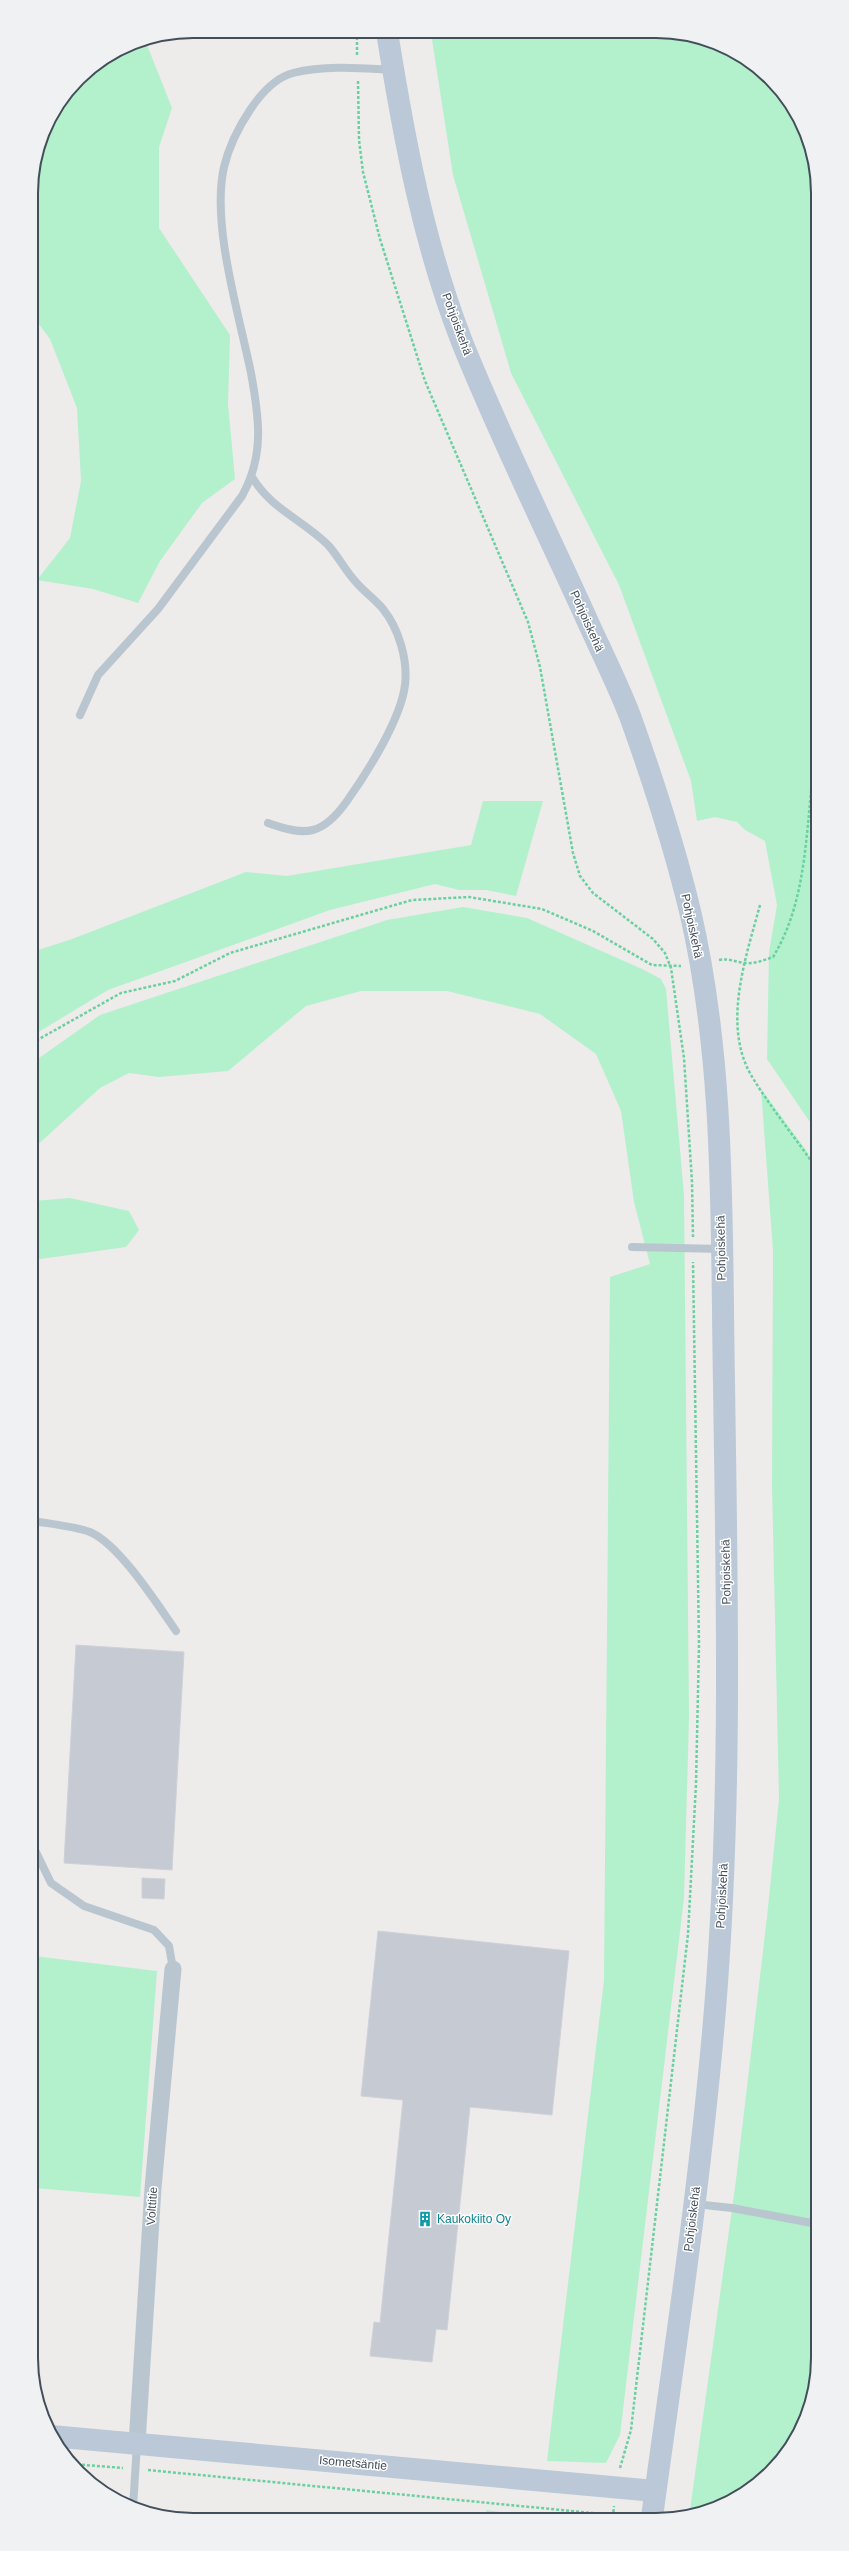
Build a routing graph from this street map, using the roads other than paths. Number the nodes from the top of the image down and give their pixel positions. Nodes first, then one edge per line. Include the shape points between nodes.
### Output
1 (388, 38) edge
2 (393, 70) junction
3 (252, 477) junction
4 (80, 715) dead end
5 (268, 823) dead end
6 (632, 1247) dead end
7 (722, 1249) junction
8 (38, 1522) edge
9 (176, 1631) dead end
10 (38, 1855) edge
11 (173, 1969) joint
12 (694, 2204) junction
13 (811, 2223) edge
14 (59, 2437) edge
15 (137, 2443) junction
16 (655, 2491) junction
17 (134, 2501) edge
18 (652, 2513) edge

1 - 2 main road, Pohjoiskehä
2 - 3 lane via 358,68 292,73 276,81 264,92 232,141 224,168 222,226 258,424 257,452
2 - 7 main road, Pohjoiskehä via 406,149 430,246 460,337 506,447 628,711 670,836 691,918 711,1038
3 - 4 lane via 242,496 158,609 98,675
3 - 5 lane via 262,493 275,506 328,545 355,581 383,609 403,646 405,685 396,718 359,784 334,819 310,832 290,832
6 - 7 lane
7 - 12 main road, Pohjoiskehä via 727,1776 715,2011
8 - 9 lane via 91,1532 106,1544 148,1590
10 - 11 lane via 51,1883 84,1906 154,1930 169,1946
11 - 15 street, Volttitie via 153,2188
12 - 13 lane via 732,2208
12 - 16 main road, Pohjoiskehä
14 - 15 main road, Isometsäntie
15 - 16 main road, Isometsäntie
15 - 17 lane
16 - 18 main road, Pohjoiskehä

